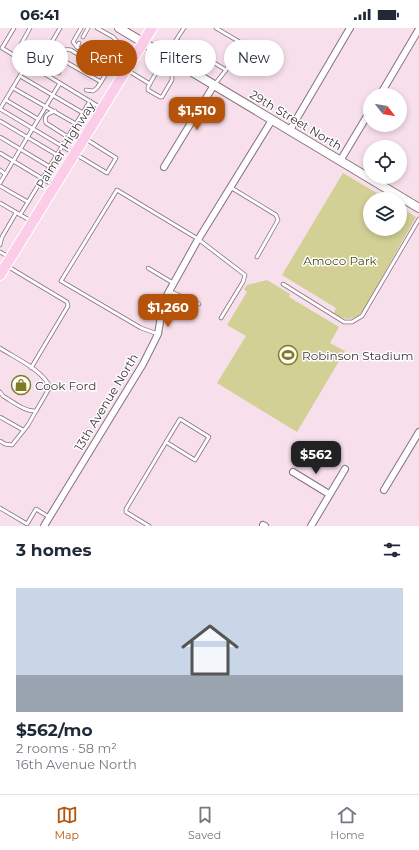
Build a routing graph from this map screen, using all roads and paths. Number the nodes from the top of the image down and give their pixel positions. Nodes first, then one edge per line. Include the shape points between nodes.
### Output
1 (14, 28) edge
2 (30, 28) edge
3 (60, 28) edge
4 (81, 28) edge
5 (88, 28) edge
6 (97, 28) edge
7 (119, 28) edge
8 (152, 28) edge
9 (184, 28) edge
10 (216, 28) edge
11 (350, 28) edge
12 (419, 29) edge
13 (83, 37) dead end
14 (23, 40) edge
15 (53, 40) edge
16 (117, 40) edge
17 (236, 40) edge
18 (143, 42) junction
19 (76, 46) edge
20 (137, 52) edge
21 (12, 54) edge
22 (68, 63) edge
23 (224, 69) edge
24 (224, 72) edge
25 (20, 76) joint
26 (48, 76) edge
27 (103, 76) edge
28 (122, 76) edge
29 (131, 76) edge
30 (155, 76) edge
31 (172, 76) edge
32 (199, 76) edge
33 (101, 82) junction
34 (60, 83) junction
35 (150, 84) junction
36 (214, 85) junction
37 (13, 88) junction
38 (384, 88) edge
39 (86, 90) dead end
40 (53, 95) junction
41 (6, 100) junction
42 (90, 101) junction
43 (46, 107) junction
44 (102, 108) junction
45 (0, 109) edge
46 (55, 111) junction
47 (83, 113) junction
48 (38, 119) junction
49 (272, 120) junction
50 (0, 121) edge
51 (363, 123) edge
52 (76, 124) junction
53 (33, 128) junction
54 (290, 130) junction
55 (0, 137) edge
56 (28, 137) junction
57 (68, 137) junction
58 (84, 138) junction
59 (63, 146) junction
60 (20, 149) junction
61 (0, 153) edge
62 (75, 153) junction
63 (57, 155) junction
64 (13, 161) junction
65 (340, 161) junction
66 (50, 167) junction
67 (164, 167) dead end
68 (0, 170) edge
69 (5, 174) junction
70 (42, 178) junction
71 (0, 182) edge
72 (0, 186) edge
73 (55, 186) junction
74 (230, 188) junction
75 (28, 202) junction
76 (0, 203) edge
77 (419, 208) edge
78 (18, 214) junction
79 (419, 218) edge
80 (32, 222) junction
81 (198, 239) junction
82 (0, 245) edge
83 (0, 252) edge
84 (257, 257) dead end
85 (8, 262) junction
86 (148, 268) dead end
87 (0, 275) edge
88 (173, 283) junction
89 (283, 284) dead end
90 (169, 291) junction
91 (199, 304) dead end
92 (221, 318) dead end
93 (158, 334) junction
94 (0, 348) edge
95 (31, 368) junction
96 (0, 392) edge
97 (36, 411) junction
98 (0, 417) edge
99 (23, 430) junction
100 (419, 432) edge
101 (0, 441) edge
102 (166, 442) junction
103 (345, 469) dead end
104 (293, 472) dead end
105 (384, 490) dead end
106 (329, 494) junction
107 (0, 508) edge
108 (50, 518) junction
109 (44, 526) edge
110 (149, 526) edge
111 (311, 526) edge

1 - 21 lane via 2,48
2 - 14 lane
3 - 15 lane
4 - 19 lane via 74,42
5 - 13 lane
6 - 16 lane
7 - 18 street, 29th Street North
8 - 18 main road, Palmer Highway
9 - 23 lane via 176,40
10 - 17 lane
11 - 54 street
12 - 38 street
18 - 20 main road, Palmer Highway
22 - 33 lane
24 - 36 lane
25 - 37 lane
25 - 40 lane
26 - 34 lane
27 - 33 lane
28 - 44 main road, Palmer Highway
29 - 35 lane
30 - 35 lane
31 - 35 lane via 162,97 148,90
32 - 36 street, 29th Street North
33 - 39 lane via 93,91
34 - 40 lane
34 - 42 lane
36 - 49 street, 29th Street North
36 - 67 street
37 - 41 lane
37 - 43 lane
40 - 43 lane
40 - 47 lane
41 - 45 lane
41 - 48 lane
42 - 44 lane
42 - 47 lane
43 - 46 lane
43 - 48 lane
44 - 58 main road, Palmer Highway
45 - 53 lane
46 - 52 lane
46 - 57 lane via 46,115 46,123
47 - 52 lane
48 - 53 lane
49 - 54 street, 29th Street North
49 - 74 street, 13th Avenue North
50 - 56 lane
51 - 65 street
52 - 57 lane
53 - 56 lane
53 - 59 lane
54 - 65 street, 29th Street North
55 - 60 lane
56 - 60 lane
56 - 63 lane
57 - 59 lane
58 - 62 main road, Palmer Highway
58 - 62 lane via 116,158 107,173
59 - 62 lane
59 - 63 lane
60 - 64 lane
60 - 66 lane
61 - 64 lane
62 - 73 main road, Palmer Highway
63 - 66 lane
64 - 69 lane
64 - 70 lane
65 - 77 street, 29th Street North
66 - 70 lane
68 - 69 lane
69 - 71 lane
70 - 73 lane
70 - 75 lane
72 - 75 lane
73 - 80 main road, Palmer Highway
74 - 81 street, 13th Avenue North
74 - 84 lane via 277,217 278,220
75 - 78 lane
76 - 78 lane
78 - 80 lane
78 - 82 lane via 2,237
79 - 89 lane via 362,316 352,322 344,322
80 - 85 main road, Palmer Highway
81 - 88 street, 13th Avenue North
81 - 92 lane via 245,275
81 - 93 lane via 117,190 61,282 141,328
83 - 85 lane
85 - 87 main road, Palmer Highway
85 - 95 lane via 67,302 68,306
86 - 88 lane
88 - 90 street, 13th Avenue North
90 - 91 lane
90 - 93 street, 13th Avenue North via 163,304
93 - 108 street, 13th Avenue North via 143,364
94 - 95 lane
95 - 97 lane via 47,380 50,387
96 - 97 lane via 25,409
97 - 99 lane
98 - 99 lane
99 - 101 lane via 12,445
100 - 105 street
102 - 102 lane via 180,419 209,437 195,460
102 - 110 lane via 126,509 126,512
103 - 106 street
104 - 106 street
106 - 111 street
107 - 108 lane via 26,524 36,509
108 - 109 street, 13th Avenue North

